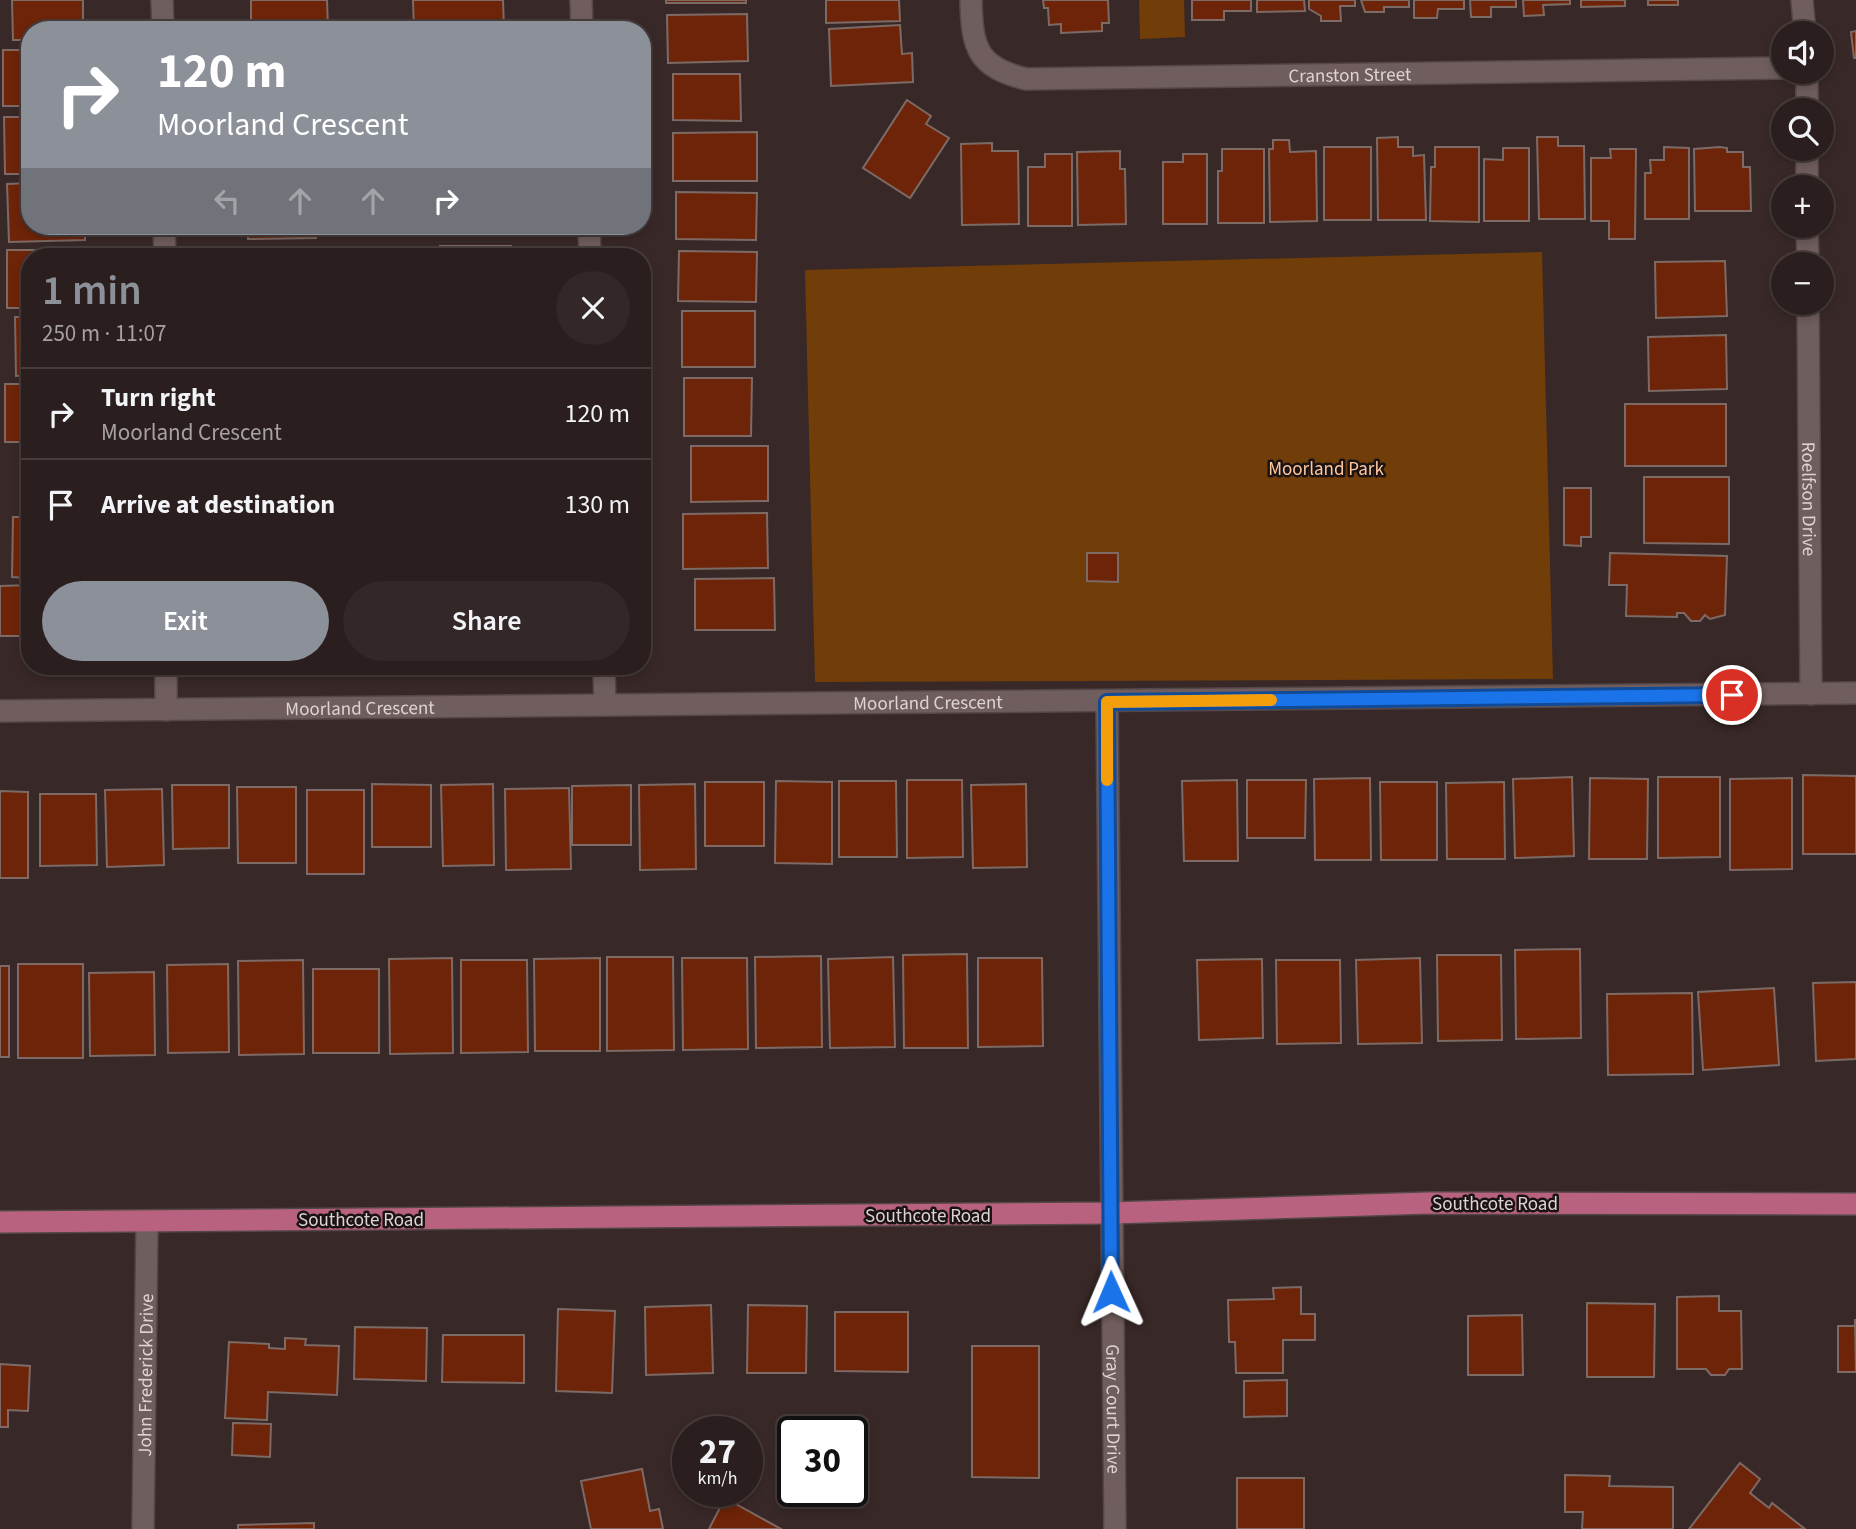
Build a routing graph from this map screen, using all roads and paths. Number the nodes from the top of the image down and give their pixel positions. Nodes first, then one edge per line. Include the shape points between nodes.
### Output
1 (162, 0) edge
2 (581, 0) edge
3 (971, 0) edge
4 (1802, 0) edge
5 (163, 21) edge
6 (582, 21) edge
7 (1804, 21) edge
8 (1771, 68) edge
9 (1808, 315) edge
10 (166, 675) edge
11 (604, 675) edge
12 (1811, 694) junction
13 (1856, 694) edge
14 (1107, 702) junction
15 (605, 705) junction
16 (166, 710) junction
17 (0, 712) edge
18 (1856, 1204) edge
19 (1110, 1213) junction
20 (147, 1221) junction
21 (0, 1222) edge
22 (144, 1529) edge
23 (1115, 1529) edge

1 - 5 street
2 - 6 street
3 - 8 street, Cranston Street via 974,41 984,62 1004,74 1026,79
4 - 7 street
9 - 12 street, Roelfson Drive
10 - 16 street
11 - 15 street
12 - 13 street, Moorland Crescent
12 - 14 street, Moorland Crescent
14 - 15 street, Moorland Crescent
14 - 19 street, Gray Court Drive
15 - 16 street, Moorland Crescent
16 - 17 street, Moorland Crescent
18 - 19 main road, Southcote Road via 1429,1203
19 - 20 main road, Southcote Road
19 - 23 street, Gray Court Drive
20 - 21 main road, Southcote Road
20 - 22 street, John Frederick Drive

